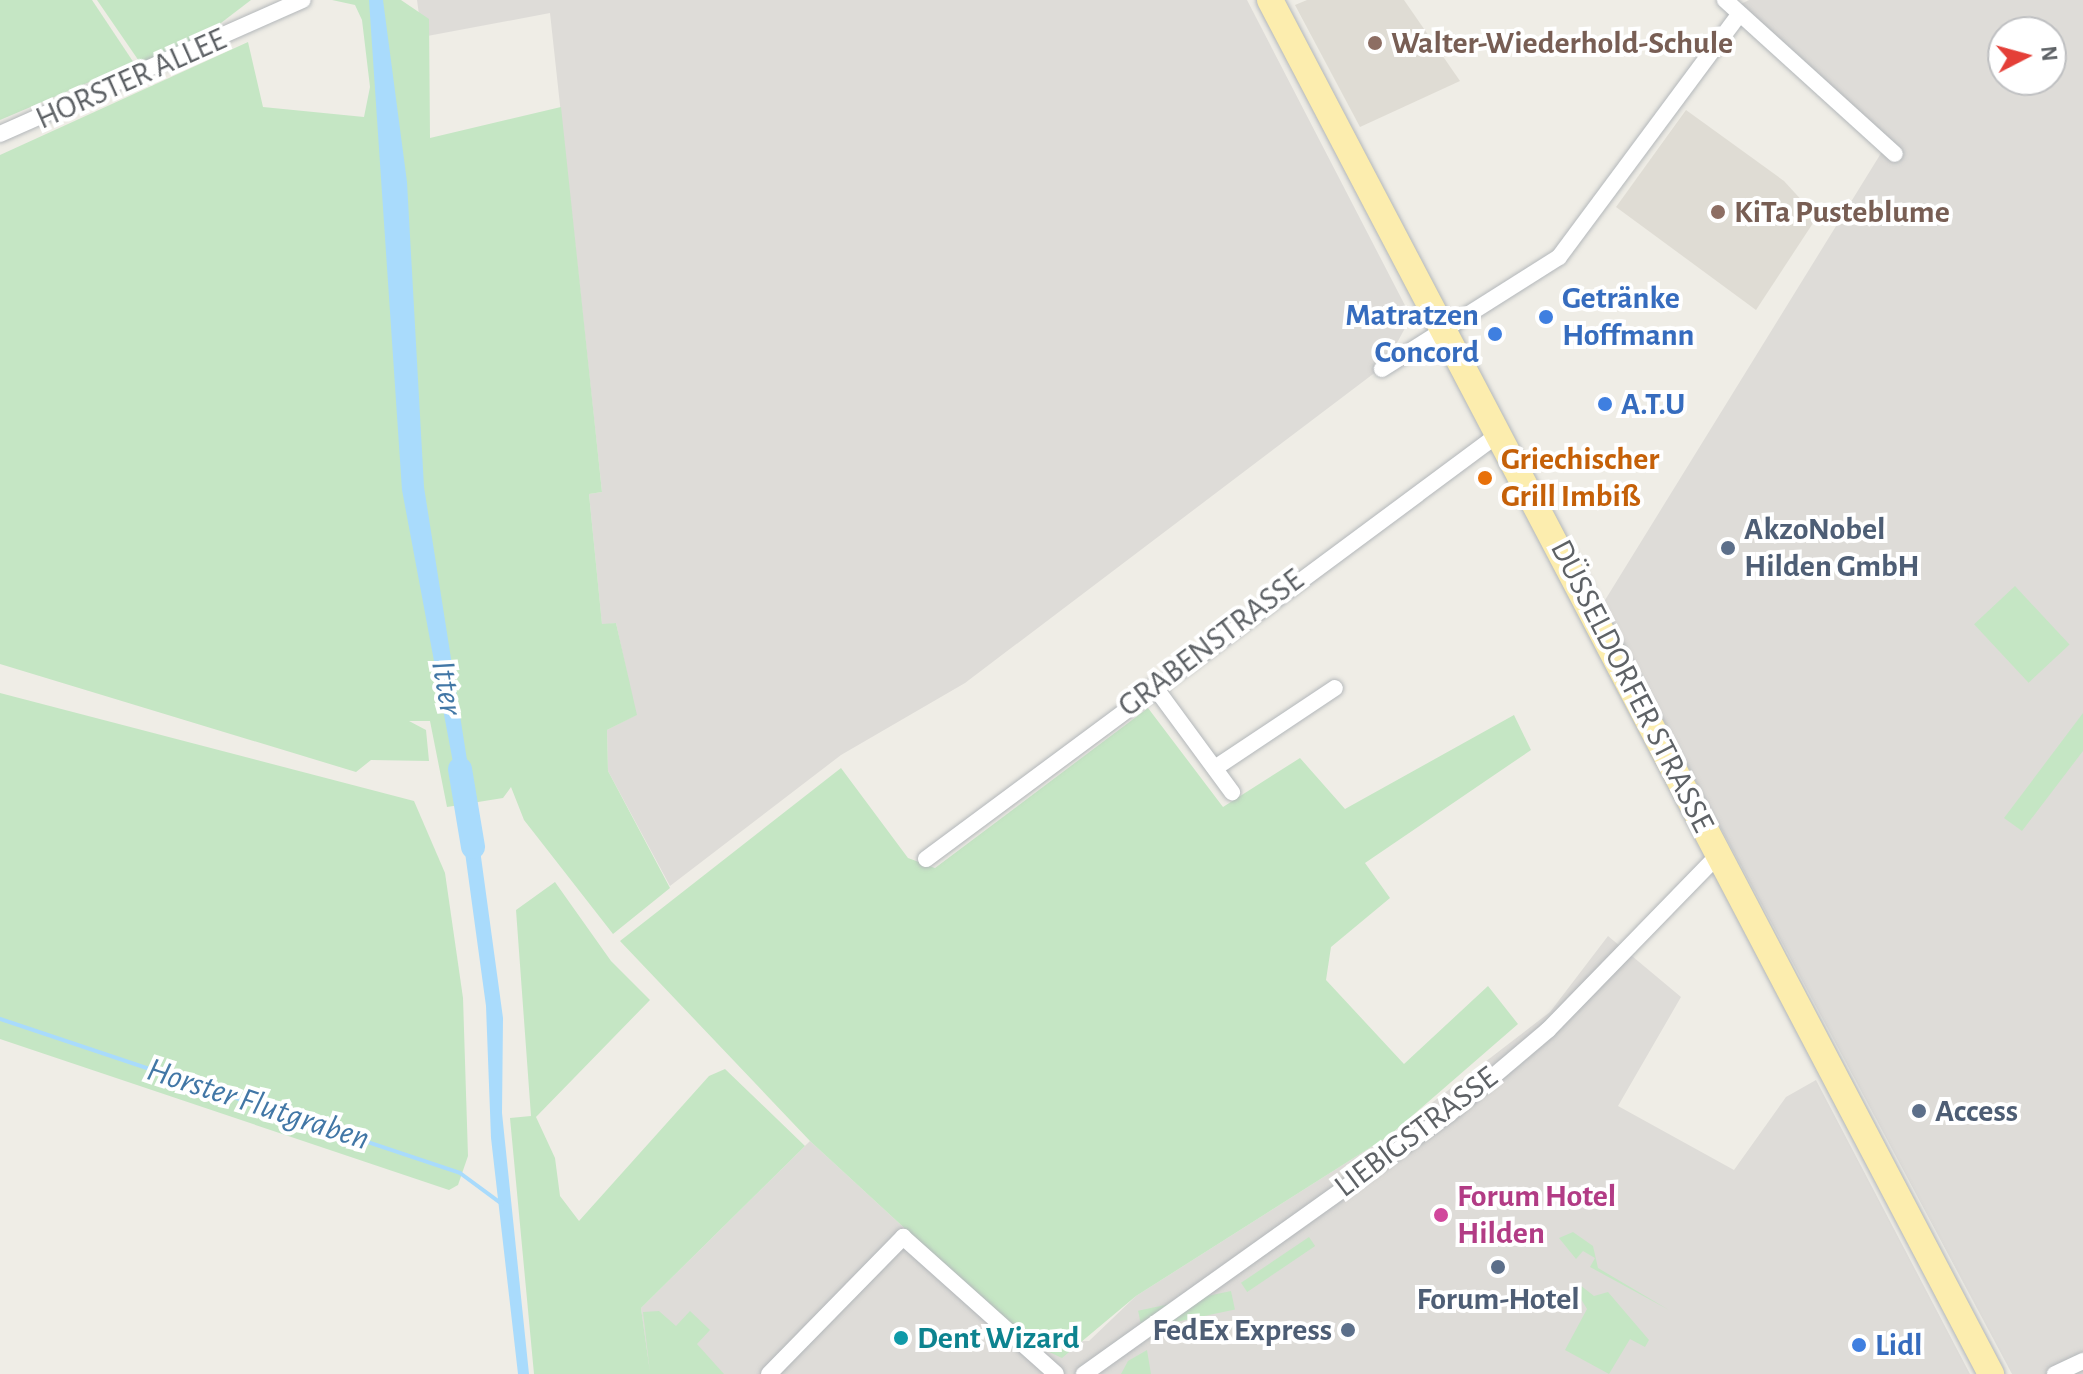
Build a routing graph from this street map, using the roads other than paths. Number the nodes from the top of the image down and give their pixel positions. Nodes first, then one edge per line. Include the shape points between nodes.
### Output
1 (303, 0) edge
2 (1270, 0) edge
3 (1725, 0) edge
4 (1738, 16) junction
5 (0, 134) edge
6 (1895, 154) dead end
7 (1442, 327) junction
8 (1382, 369) dead end
9 (1500, 433) junction
10 (1154, 686) junction
11 (1335, 688) dead end
12 (1215, 768) junction
13 (1232, 792) dead end
14 (1718, 855) junction
15 (926, 859) dead end
16 (2083, 1361) edge
17 (769, 1374) edge
18 (1056, 1374) edge
19 (1084, 1374) edge
20 (1991, 1374) edge
21 (2055, 1374) edge

1 - 5 street, HORSTER ALLEE
2 - 7 main road, DÜSSELDORFER STRASSE
3 - 4 street
4 - 6 street
4 - 7 street via 1559,257
7 - 8 street
7 - 9 main road, DÜSSELDORFER STRASSE
9 - 10 street, GRABENSTRASSE
9 - 14 main road, DÜSSELDORFER STRASSE
10 - 12 street
10 - 15 street, GRABENSTRASSE
11 - 12 street
12 - 13 street
14 - 19 street, LIEBIGSTRASSE via 1548,1030 1450,1113
14 - 20 main road, DÜSSELDORFER STRASSE
16 - 21 street
17 - 18 street via 903,1237

